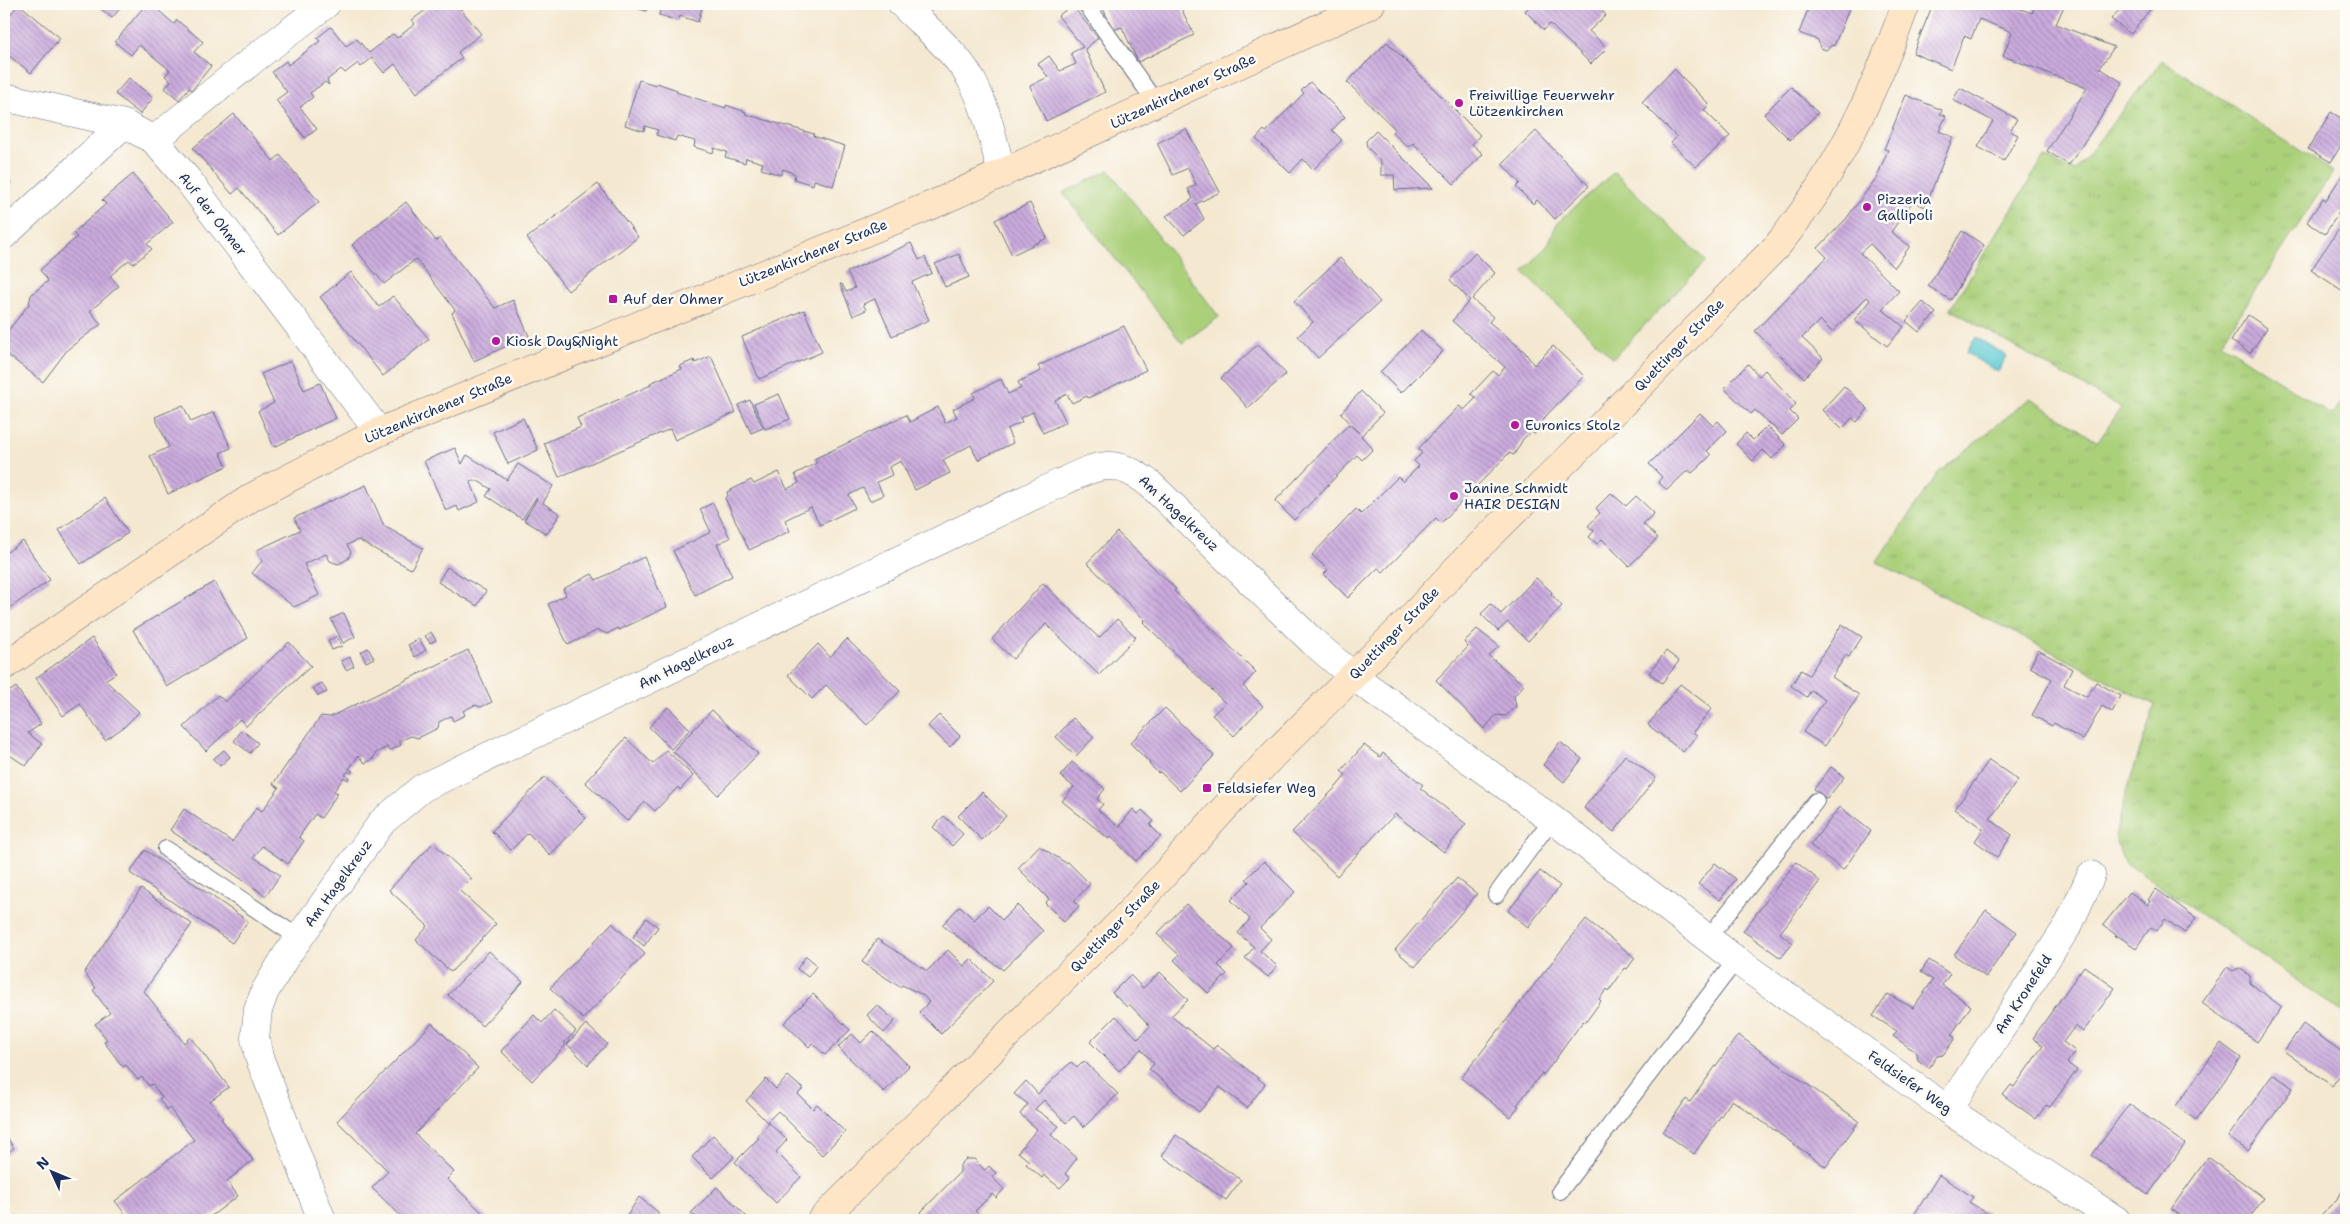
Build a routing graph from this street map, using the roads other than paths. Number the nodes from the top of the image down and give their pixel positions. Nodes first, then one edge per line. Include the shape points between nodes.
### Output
1 (326, 4) edge
2 (902, 4) edge
3 (1086, 4) edge
4 (1371, 4) edge
5 (1906, 4) edge
6 (4, 97) edge
7 (1156, 103) junction
8 (124, 124) junction
9 (154, 140) junction
10 (1002, 174) junction
11 (4, 235) edge
12 (379, 432) junction
13 (4, 666) edge
14 (1353, 676) junction
15 (1816, 800) dead end
16 (1552, 819) junction
17 (166, 849) dead end
18 (2091, 875) dead end
19 (1496, 895) dead end
20 (1709, 937) junction
21 (299, 938) junction
22 (1736, 960) junction
23 (1948, 1110) junction
24 (1560, 1191) dead end
25 (322, 1220) edge
26 (821, 1220) edge
27 (2116, 1220) edge

1 - 9 street
2 - 10 street via 961,64 980,96
3 - 7 lane
4 - 7 street, Lützenkirchener Straße
5 - 14 street, Quettinger Straße via 1884,63 1836,163 1807,210 1777,246
6 - 8 street, Auf der Ohmer
7 - 10 street, Lützenkirchener Straße
8 - 9 street, Auf der Ohmer
8 - 11 street
9 - 12 street, Auf der Ohmer via 188,180
10 - 12 street, Lützenkirchener Straße
12 - 13 street, Lützenkirchener Straße via 252,497
14 - 16 street, Feldsiefer Weg
14 - 21 street, Am Hagelkreuz via 1312,641 1150,484 1132,470 1117,465 1090,468 422,788 382,822
14 - 26 street, Quettinger Straße via 1273,756 1119,924
15 - 20 lane
16 - 19 lane
16 - 20 street, Feldsiefer Weg
17 - 21 lane
18 - 23 street, Am Kronefeld via 2069,924
20 - 22 street, Feldsiefer Weg
21 - 25 street, Am Hagelkreuz via 265,991 258,1010 255,1038 258,1056
22 - 23 street, Feldsiefer Weg
22 - 24 lane
23 - 27 street, Feldsiefer Weg

